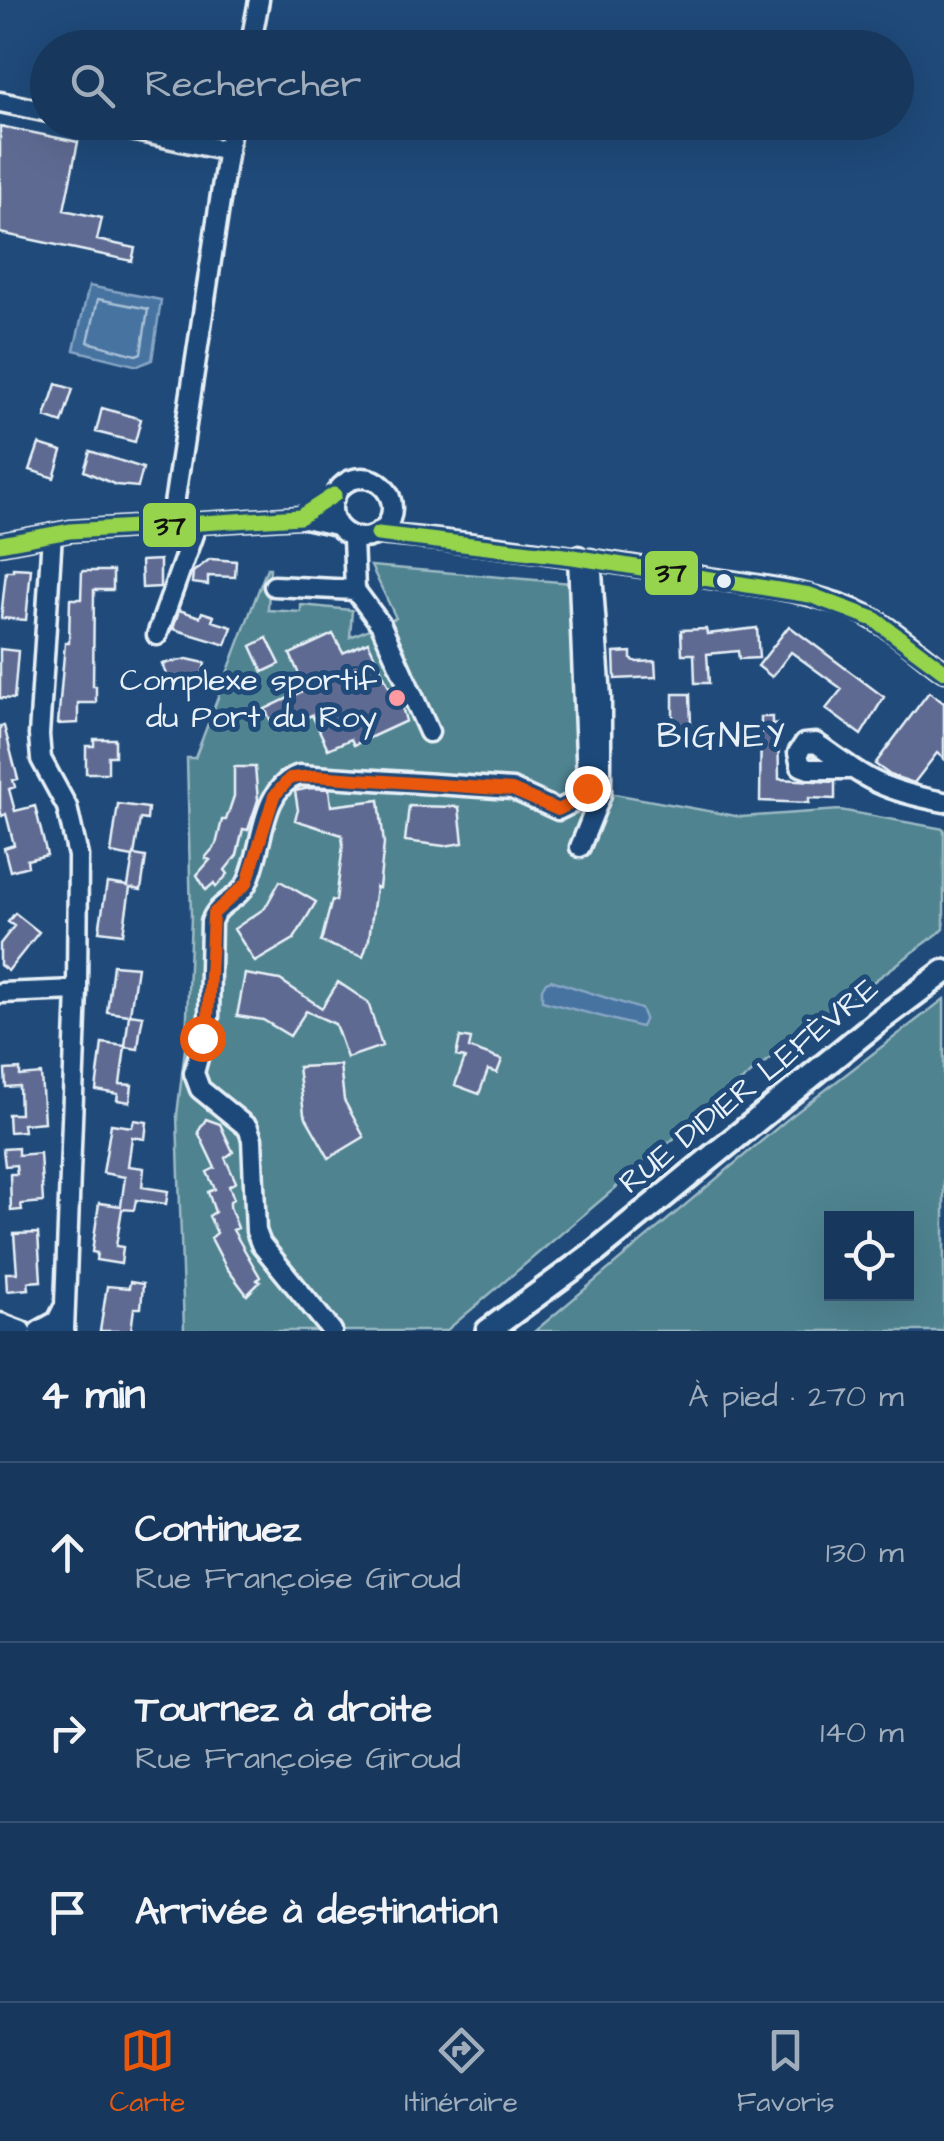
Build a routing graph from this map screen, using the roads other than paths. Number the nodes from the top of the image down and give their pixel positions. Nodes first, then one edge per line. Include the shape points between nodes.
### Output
1 (259, 0) edge
2 (253, 30) edge
3 (0, 102) edge
4 (30, 108) edge
5 (177, 140) edge
6 (230, 140) edge
7 (228, 151) junction
8 (334, 495) junction
9 (392, 511) junction
10 (300, 517) junction
11 (197, 522) junction
12 (171, 524) junction
13 (336, 526) junction
14 (52, 534) junction
15 (378, 534) junction
16 (424, 536) junction
17 (353, 538) junction
18 (0, 544) edge
19 (585, 558) junction
20 (274, 586) dead end
21 (355, 590) junction
22 (157, 635) dead end
23 (944, 671) edge
24 (429, 732) dead end
25 (849, 769) dead end
26 (944, 802) edge
27 (580, 846) dead end
28 (944, 972) edge
29 (77, 990) junction
30 (0, 992) edge
31 (65, 1304) junction
32 (513, 1320) edge
33 (0, 1323) edge
34 (21, 1331) edge
35 (39, 1331) edge
36 (64, 1331) edge
37 (332, 1331) edge
38 (488, 1331) edge
39 (500, 1331) edge

1 - 2 street
3 - 4 street
5 - 7 street
6 - 7 street
7 - 12 street
8 - 9 street via 349,480 370,479 387,491
8 - 10 street
8 - 13 street
9 - 15 street
9 - 16 street
10 - 11 street
10 - 13 street
11 - 12 street
11 - 22 street
12 - 14 street
13 - 17 street
14 - 18 street
14 - 29 street via 39,736 78,856
15 - 16 street
15 - 17 street
16 - 19 street
17 - 21 street
19 - 23 street via 805,594 852,608
19 - 27 street via 601,698 601,795
19 - 37 street via 582,798 558,810 512,790 290,778 274,796 247,883 210,922 208,1017 194,1073 200,1089 248,1128 260,1244
20 - 21 street
21 - 24 street via 380,625
25 - 26 street via 899,794
28 - 32 main road, RUE DIDIER LEFÈVRE
29 - 30 street
29 - 31 street
31 - 35 street via 57,1322
31 - 36 street
32 - 38 main road, RUE DIDIER LEFÈVRE
32 - 39 street
33 - 34 street

